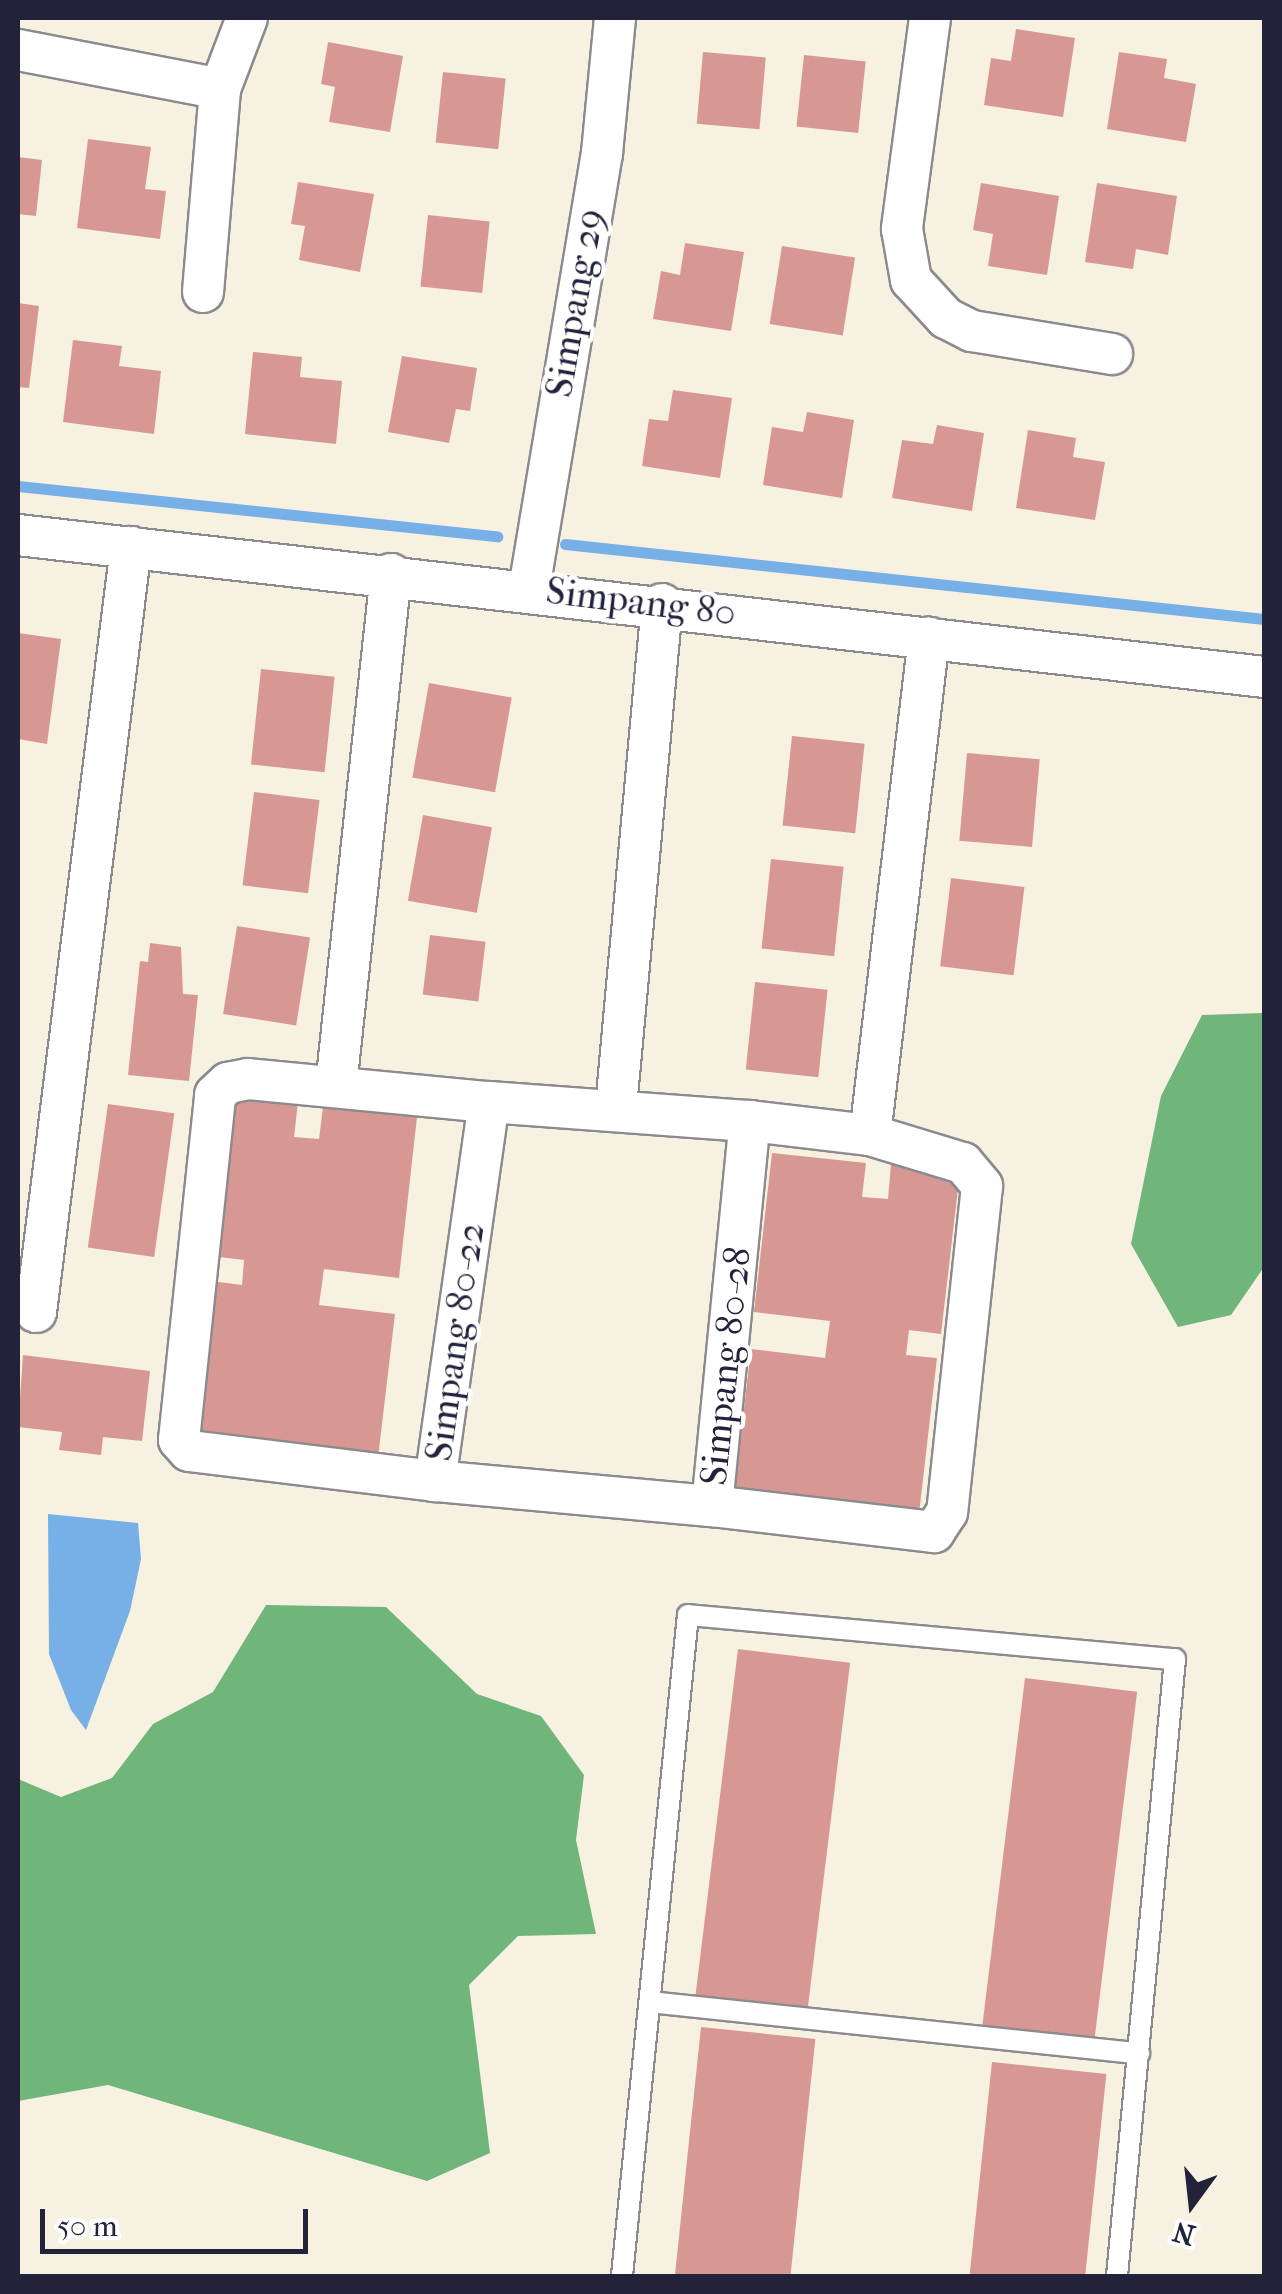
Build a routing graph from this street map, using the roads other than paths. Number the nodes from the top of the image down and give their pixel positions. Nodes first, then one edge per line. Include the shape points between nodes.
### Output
1 (246, 18) edge
2 (616, 18) edge
3 (930, 18) edge
4 (18, 50) edge
5 (220, 90) junction
6 (203, 292) dead end
7 (1112, 354) dead end
8 (18, 535) edge
9 (131, 547) junction
10 (392, 574) junction
11 (529, 588) junction
12 (662, 604) junction
13 (929, 637) junction
14 (1264, 677) edge
15 (336, 1086) junction
16 (489, 1102) junction
17 (616, 1108) junction
18 (750, 1120) junction
19 (870, 1135) junction
20 (36, 1312) dead end
21 (436, 1481) junction
22 (712, 1506) junction
23 (650, 2002) junction
24 (1138, 2054) junction
25 (622, 2276) edge
26 (1117, 2276) edge

1 - 5 street
2 - 11 street, Simpang 29 via 602,153
3 - 7 street via 902,228 912,280 946,318 972,331
4 - 5 street
5 - 6 street
8 - 9 street, Simpang 80
9 - 10 street, Simpang 80
9 - 20 street
10 - 11 street, Simpang 80
10 - 15 street
11 - 12 street, Simpang 80
12 - 13 street, Simpang 80
12 - 17 street
13 - 14 street, Simpang 80
13 - 19 street
15 - 16 street, Simpang 80-22
15 - 21 street, Simpang 80-22 via 248,1079 228,1082 216,1095 179,1440 189,1451
16 - 17 street
16 - 21 street, Simpang 80-22
17 - 18 street
18 - 19 street, Simpang 80-28
18 - 22 street, Simpang 80-28
19 - 22 street, Simpang 80-28 via 963,1164 982,1186 944,1522 934,1532
21 - 22 street
23 - 24 lane
23 - 24 lane via 688,1616 1175,1659
23 - 25 lane
24 - 26 lane

